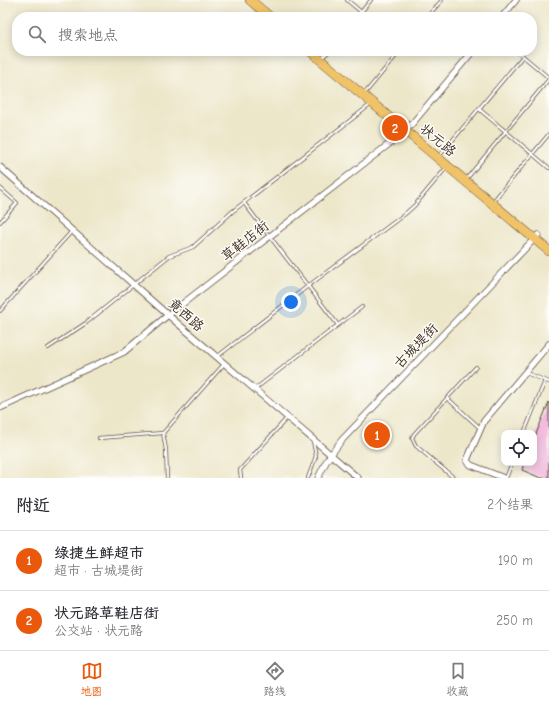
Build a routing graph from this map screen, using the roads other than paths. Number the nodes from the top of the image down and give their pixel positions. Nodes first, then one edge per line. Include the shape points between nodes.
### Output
1 (347, 0) edge
2 (371, 0) edge
3 (442, 0) edge
4 (516, 0) edge
5 (257, 1) edge
6 (266, 12) edge
7 (271, 12) edge
8 (361, 12) joint
9 (432, 12) edge
10 (506, 12) edge
11 (316, 56) edge
12 (327, 56) edge
13 (396, 56) edge
14 (469, 56) edge
15 (523, 56) joint
16 (549, 79) edge
17 (366, 92) junction
18 (372, 103) junction
19 (479, 109) junction
20 (407, 130) junction
21 (505, 131) junction
22 (549, 134) edge
23 (441, 154) junction
24 (532, 154) junction
25 (447, 166) junction
26 (0, 167) edge
27 (549, 168) edge
28 (468, 177) junction
29 (0, 188) edge
30 (495, 199) junction
31 (244, 203) junction
32 (0, 222) edge
33 (72, 230) junction
34 (270, 236) junction
35 (536, 237) junction
36 (549, 244) edge
37 (549, 251) edge
38 (133, 284) junction
39 (308, 286) junction
40 (362, 307) dead end
41 (0, 311) edge
42 (168, 315) junction
43 (338, 326) junction
44 (549, 344) edge
45 (48, 348) dead end
46 (217, 357) junction
47 (225, 364) junction
48 (476, 367) dead end
49 (525, 372) junction
50 (545, 381) junction
51 (549, 382) edge
52 (255, 389) junction
53 (447, 398) junction
54 (0, 408) edge
55 (288, 417) junction
56 (480, 428) junction
57 (525, 430) edge
58 (163, 432) junction
59 (99, 438) dead end
60 (312, 438) junction
61 (331, 454) junction
62 (511, 466) edge
63 (167, 478) edge
64 (241, 478) edge
65 (308, 478) edge
66 (318, 478) edge
67 (358, 478) edge
68 (454, 478) edge
69 (505, 478) edge

1 - 8 lane
2 - 8 lane
3 - 9 lane
4 - 10 street
5 - 6 main road
5 - 7 main road
11 - 18 main road, 状元路
12 - 17 main road, 状元路
13 - 17 lane
14 - 20 street, 草鞋店街
15 - 16 lane
15 - 19 lane
16 - 21 lane
17 - 20 main road, 状元路
18 - 20 main road, 状元路
18 - 31 lane
19 - 21 lane
19 - 23 lane
20 - 23 main road, 状元路
20 - 25 main road, 状元路
20 - 34 street, 草鞋店街
21 - 24 lane
21 - 28 lane
22 - 24 lane
23 - 28 main road, 状元路
24 - 27 lane
24 - 30 lane
25 - 35 main road, 状元路
25 - 39 lane via 405,214
26 - 33 street, 竟西路
28 - 30 main road, 状元路
29 - 32 lane via 17,203
30 - 35 main road, 状元路
31 - 34 lane
31 - 38 lane via 193,246 169,256
33 - 38 street, 竟西路
33 - 41 lane
34 - 39 lane
34 - 42 street, 草鞋店街
35 - 36 main road, 状元路
35 - 37 main road, 状元路
35 - 61 street, 古城堤街
38 - 42 street, 竟西路
38 - 45 lane via 86,323
39 - 43 lane
39 - 46 lane
40 - 43 lane
42 - 46 street, 竟西路
42 - 54 street, 草鞋店街 via 124,352
43 - 52 lane
44 - 49 street
46 - 47 street, 竟西路
47 - 52 street, 竟西路
47 - 58 lane
48 - 53 lane
49 - 50 lane
49 - 56 street
50 - 51 lane
50 - 57 lane
52 - 55 street, 竟西路
53 - 56 lane
53 - 68 lane via 412,438 416,446
55 - 60 street, 竟西路
55 - 64 lane via 240,470
56 - 69 street via 467,460
58 - 59 lane
58 - 63 lane
60 - 61 street, 竟西路
60 - 65 lane via 316,456
61 - 66 street, 古城堤街
61 - 67 street, 竟西路
62 - 69 lane

